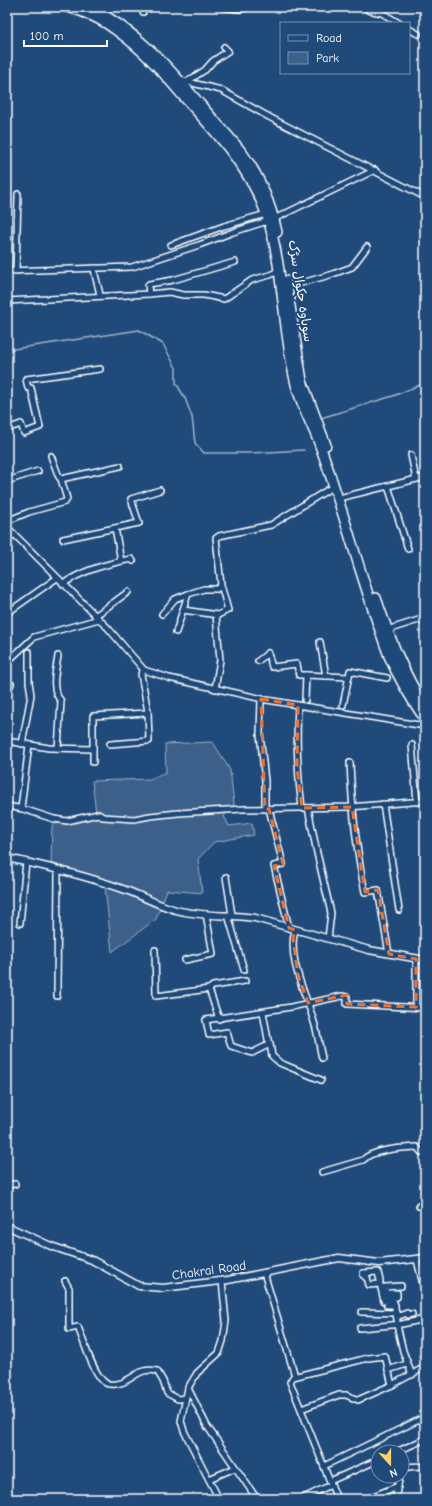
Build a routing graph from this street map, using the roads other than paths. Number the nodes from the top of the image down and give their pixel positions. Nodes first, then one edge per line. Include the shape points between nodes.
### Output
1 (68, 7) edge
2 (89, 7) edge
3 (222, 7) edge
4 (250, 7) edge
5 (366, 7) edge
6 (397, 22) edge
7 (410, 30) edge
8 (418, 34) dead end
9 (224, 47) dead end
10 (183, 80) junction
11 (375, 170) junction
12 (18, 194) dead end
13 (425, 197) edge
14 (269, 218) junction
15 (171, 245) dead end
16 (367, 247) dead end
17 (235, 262) dead end
18 (94, 268) junction
19 (7, 271) edge
20 (16, 271) junction
21 (278, 271) junction
22 (287, 287) junction
23 (149, 294) junction
24 (100, 296) junction
25 (7, 301) edge
26 (100, 368) dead end
27 (7, 429) edge
28 (411, 455) dead end
29 (51, 456) dead end
30 (120, 466) dead end
31 (38, 471) dead end
32 (61, 479) junction
33 (416, 479) junction
34 (425, 479) edge
35 (7, 481) edge
36 (334, 486) junction
37 (388, 486) junction
38 (160, 490) dead end
39 (343, 497) junction
40 (7, 521) edge
41 (7, 527) edge
42 (115, 528) junction
43 (14, 534) junction
44 (63, 539) dead end
45 (7, 540) edge
46 (408, 549) dead end
47 (121, 561) junction
48 (133, 561) dead end
49 (56, 578) junction
50 (63, 584) junction
51 (221, 585) junction
52 (128, 592) dead end
53 (188, 594) junction
54 (183, 610) junction
55 (7, 613) edge
56 (162, 614) dead end
57 (216, 615) junction
58 (97, 617) junction
59 (425, 618) edge
60 (387, 630) junction
61 (176, 632) dead end
62 (320, 642) dead end
63 (29, 652) dead end
64 (58, 656) dead end
65 (258, 661) dead end
66 (7, 662) edge
67 (144, 670) junction
68 (306, 675) junction
69 (326, 676) junction
70 (349, 677) junction
71 (387, 678) dead end
72 (11, 684) dead end
73 (216, 689) junction
74 (7, 691) edge
75 (261, 699) junction
76 (306, 700) dead end
77 (298, 705) junction
78 (343, 705) dead end
79 (425, 708) edge
80 (148, 713) junction
81 (425, 719) edge
82 (425, 726) edge
83 (7, 741) edge
84 (22, 744) junction
85 (110, 744) dead end
86 (29, 745) junction
87 (412, 745) dead end
88 (58, 748) junction
89 (93, 749) junction
90 (93, 762) dead end
91 (350, 763) dead end
92 (417, 802) junction
93 (425, 803) edge
94 (383, 804) junction
95 (7, 806) edge
96 (352, 807) junction
97 (21, 808) junction
98 (302, 808) junction
99 (308, 808) junction
100 (267, 809) junction
101 (7, 858) edge
102 (26, 862) junction
103 (58, 870) junction
104 (226, 877) dead end
105 (399, 910) dead end
106 (206, 914) junction
107 (230, 915) junction
108 (20, 923) dead end
109 (292, 929) junction
110 (328, 939) junction
111 (155, 950) dead end
112 (390, 954) junction
113 (416, 959) junction
114 (185, 960) dead end
115 (425, 960) edge
116 (244, 970) dead end
117 (245, 981) dead end
118 (209, 989) junction
119 (57, 996) dead end
120 (308, 1003) junction
121 (416, 1007) junction
122 (425, 1008) edge
123 (263, 1012) junction
124 (219, 1019) junction
125 (269, 1045) junction
126 (322, 1058) dead end
127 (321, 1080) dead end
128 (425, 1151) edge
129 (322, 1172) dead end
130 (15, 1184) dead end
131 (7, 1185) edge
132 (425, 1204) edge
133 (419, 1206) dead end
134 (7, 1226) edge
135 (425, 1258) edge
136 (416, 1260) junction
137 (379, 1263) junction
138 (264, 1273) junction
139 (65, 1281) dead end
140 (222, 1281) junction
141 (380, 1281) dead end
142 (401, 1286) dead end
143 (390, 1293) dead end
144 (425, 1293) edge
145 (386, 1303) junction
146 (362, 1312) dead end
147 (412, 1314) dead end
148 (397, 1318) junction
149 (425, 1319) edge
150 (360, 1328) dead end
151 (407, 1364) junction
152 (425, 1367) edge
153 (388, 1370) junction
154 (412, 1375) junction
155 (296, 1376) junction
156 (392, 1385) junction
157 (188, 1388) junction
158 (185, 1398) junction
159 (301, 1409) junction
160 (425, 1417) edge
161 (425, 1439) edge
162 (410, 1446) edge
163 (370, 1464) edge
164 (324, 1466) junction
165 (410, 1467) edge
166 (425, 1467) edge
167 (235, 1468) junction
168 (209, 1479) junction
169 (330, 1483) junction
170 (398, 1486) joint
171 (219, 1499) edge
172 (258, 1499) edge
173 (301, 1499) edge
174 (337, 1499) edge
175 (366, 1499) edge
176 (395, 1499) edge

1 - 14 highway via 99,19 147,54 237,158
2 - 10 highway, سوہاوہ چکوال سڑک via 117,22 152,50
3 - 4 street
5 - 6 street
7 - 8 street
9 - 10 street via 228,52 213,61 206,70
10 - 11 street via 222,90 269,117
10 - 14 highway, سوہاوہ چکوال سڑک via 243,154 259,183
11 - 13 street
11 - 14 street
12 - 20 street
14 - 15 street via 224,226
14 - 18 street via 132,267
14 - 21 highway
14 - 22 highway, سوہاوہ چکوال سڑک
16 - 22 street via 352,267
17 - 23 street via 173,280 149,284
18 - 20 street
18 - 24 street
19 - 20 street
21 - 23 street via 252,280 224,299 204,295 183,296 170,292
21 - 36 highway via 295,380
22 - 39 highway, سوہاوہ چکوال سڑک via 302,382
23 - 24 street
24 - 25 street
26 - 27 street via 26,379 28,388 31,388 40,427 24,433 21,424
28 - 33 street
29 - 32 street
30 - 32 street
31 - 35 street
32 - 40 street via 67,499 65,502
33 - 34 street
33 - 37 street
36 - 51 street via 271,525 216,538
36 - 81 highway via 389,656 397,675
37 - 39 street
37 - 46 street
38 - 42 street via 131,500 139,523
39 - 60 highway, سوہاوہ چکوال سڑک
41 - 43 street
42 - 44 street
42 - 47 street
43 - 45 street
43 - 49 street
47 - 48 street
47 - 50 street via 84,572
49 - 50 street
49 - 55 street
50 - 58 street
51 - 53 street
51 - 57 street via 228,610
52 - 58 street
53 - 54 street
53 - 56 street via 174,599
54 - 57 street
54 - 61 street
57 - 73 street via 220,660
58 - 66 street via 34,637
58 - 67 street
59 - 60 street
60 - 79 highway, سوہاوہ چکوال سڑک via 407,678
62 - 69 street
63 - 84 street via 31,695
64 - 88 street via 54,680 56,696 61,701
65 - 68 street via 268,653 272,667 297,664 299,675
67 - 73 street
67 - 80 street via 141,674
68 - 69 street
68 - 76 street
69 - 70 street
70 - 71 street via 350,671
70 - 78 street
72 - 74 street
73 - 75 street
75 - 77 street
75 - 100 street via 260,734
77 - 82 street
77 - 98 street via 297,767
80 - 85 street via 149,741
80 - 89 street via 93,716
83 - 84 street
84 - 86 street
86 - 88 street
86 - 97 street
87 - 92 street
88 - 89 street
89 - 90 street
91 - 96 street
92 - 93 street
92 - 94 street
94 - 96 street
94 - 105 street
95 - 97 street
96 - 99 street
96 - 112 street via 365,892 378,890
97 - 100 street via 54,820 67,821 98,814 103,817 134,819 178,813
98 - 99 street
98 - 100 street
99 - 110 street via 332,913
100 - 109 street via 283,864 274,866
101 - 102 street
102 - 103 street
102 - 108 street
103 - 106 street via 119,887 176,910
103 - 119 street
104 - 107 street
106 - 107 street
106 - 114 street via 213,954
107 - 109 street via 256,918
107 - 116 street
109 - 110 street
109 - 120 street via 298,975
110 - 112 street
111 - 118 street via 156,996
112 - 113 street
113 - 115 street
113 - 121 street
117 - 118 street
118 - 124 street
120 - 121 street via 342,996 347,997 346,1004
120 - 123 street
120 - 126 street
121 - 122 street
123 - 124 street
123 - 125 street
124 - 125 street via 206,1020 209,1035 226,1032 231,1046 252,1053
125 - 127 street via 272,1056 280,1063
128 - 129 street via 421,1152 417,1147 386,1151
130 - 131 street
132 - 133 street
134 - 140 street, Chakral Road via 51,1246 92,1260 139,1286 163,1288
135 - 136 street, Chakral Road
136 - 137 street, Chakral Road
136 - 144 street
137 - 138 street, Chakral Road via 339,1258
137 - 145 street
138 - 140 street, Chakral Road
138 - 155 street
139 - 158 street via 69,1288 69,1328 78,1327 90,1359 103,1381 117,1384 150,1369 157,1371 166,1393 178,1399
140 - 157 street via 226,1322 223,1341 218,1353 197,1373
141 - 145 street via 378,1272 363,1273 369,1285 380,1284
142 - 143 street via 385,1287 387,1298 397,1297 397,1293
145 - 148 street via 394,1302
146 - 148 street
147 - 148 street via 407,1313
148 - 149 street
148 - 150 street
148 - 151 street
151 - 153 street
151 - 154 street
152 - 154 street
153 - 155 street via 385,1356
153 - 156 street
154 - 156 street
155 - 159 street via 290,1382
156 - 159 street via 358,1400 339,1395
157 - 158 street
157 - 167 street via 207,1426
158 - 168 street via 181,1421
159 - 164 street
160 - 164 street
161 - 162 street
163 - 169 street
164 - 169 street
165 - 166 street
167 - 168 street
167 - 172 street
168 - 171 street
169 - 173 street
169 - 174 street
170 - 175 street
170 - 176 street

